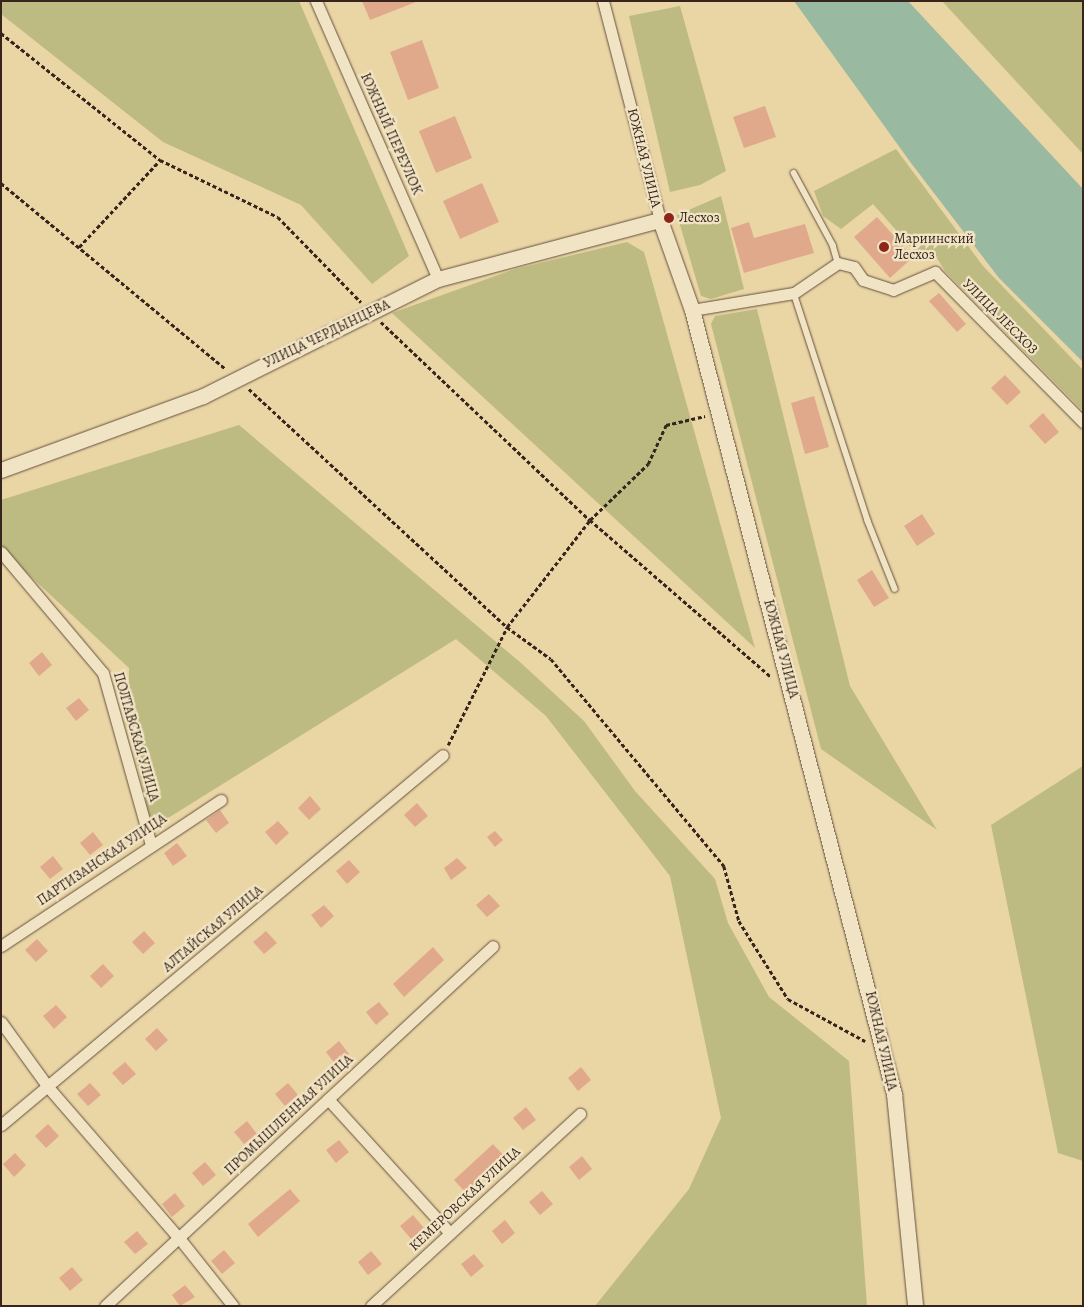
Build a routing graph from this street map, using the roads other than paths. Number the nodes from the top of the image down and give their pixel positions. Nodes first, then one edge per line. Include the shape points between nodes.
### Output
1 (316, 1) edge
2 (604, 1) edge
3 (794, 173) dead end
4 (660, 220) junction
5 (838, 263) junction
6 (438, 280) junction
7 (794, 293) junction
8 (692, 310) junction
9 (1083, 422) edge
10 (1, 470) edge
11 (1, 552) edge
12 (895, 589) dead end
13 (444, 754) road end
14 (220, 800) dead end
15 (151, 845) junction
16 (1, 946) edge
17 (493, 946) dead end
18 (1, 1022) edge
19 (48, 1087) junction
20 (328, 1099) junction
21 (580, 1114) dead end
22 (1, 1125) edge
23 (450, 1234) junction
24 (179, 1238) junction
25 (106, 1306) edge
26 (233, 1306) edge
27 (371, 1306) edge
28 (916, 1306) edge

1 - 6 street, ЮЖНЫЙ ПЕРЕУЛОК
2 - 4 street, ЮЖНАЯ УЛИЦА
3 - 5 lane via 833,245
4 - 6 street, УЛИЦА ЧЕРДЫНЦЕВА
4 - 8 street, ЮЖНАЯ УЛИЦА
5 - 7 street
5 - 9 street, УЛИЦА ЛЕСХОЗ via 854,267 864,280 893,290 935,272
6 - 10 street, УЛИЦА ЧЕРДЫНЦЕВА via 203,396
7 - 8 street
7 - 12 lane via 864,512
8 - 28 street, ЮЖНАЯ УЛИЦА via 884,1051 898,1123
11 - 15 street, ПОЛТАВСКАЯ УЛИЦА via 103,673
13 - 19 street, АЛТАЙСКАЯ УЛИЦА
14 - 15 street, ПАРТИЗАНСКАЯ УЛИЦА
15 - 16 street, ПАРТИЗАНСКАЯ УЛИЦА
17 - 20 street, ПРОМЫШЛЕННАЯ УЛИЦА
18 - 19 street
19 - 22 street, АЛТАЙСКАЯ УЛИЦА
19 - 24 street
20 - 23 street
20 - 24 street, ПРОМЫШЛЕННАЯ УЛИЦА
21 - 23 street, КЕМЕРОВСКАЯ УЛИЦА
23 - 27 street, КЕМЕРОВСКАЯ УЛИЦА
24 - 25 street, ПРОМЫШЛЕННАЯ УЛИЦА
24 - 26 street

